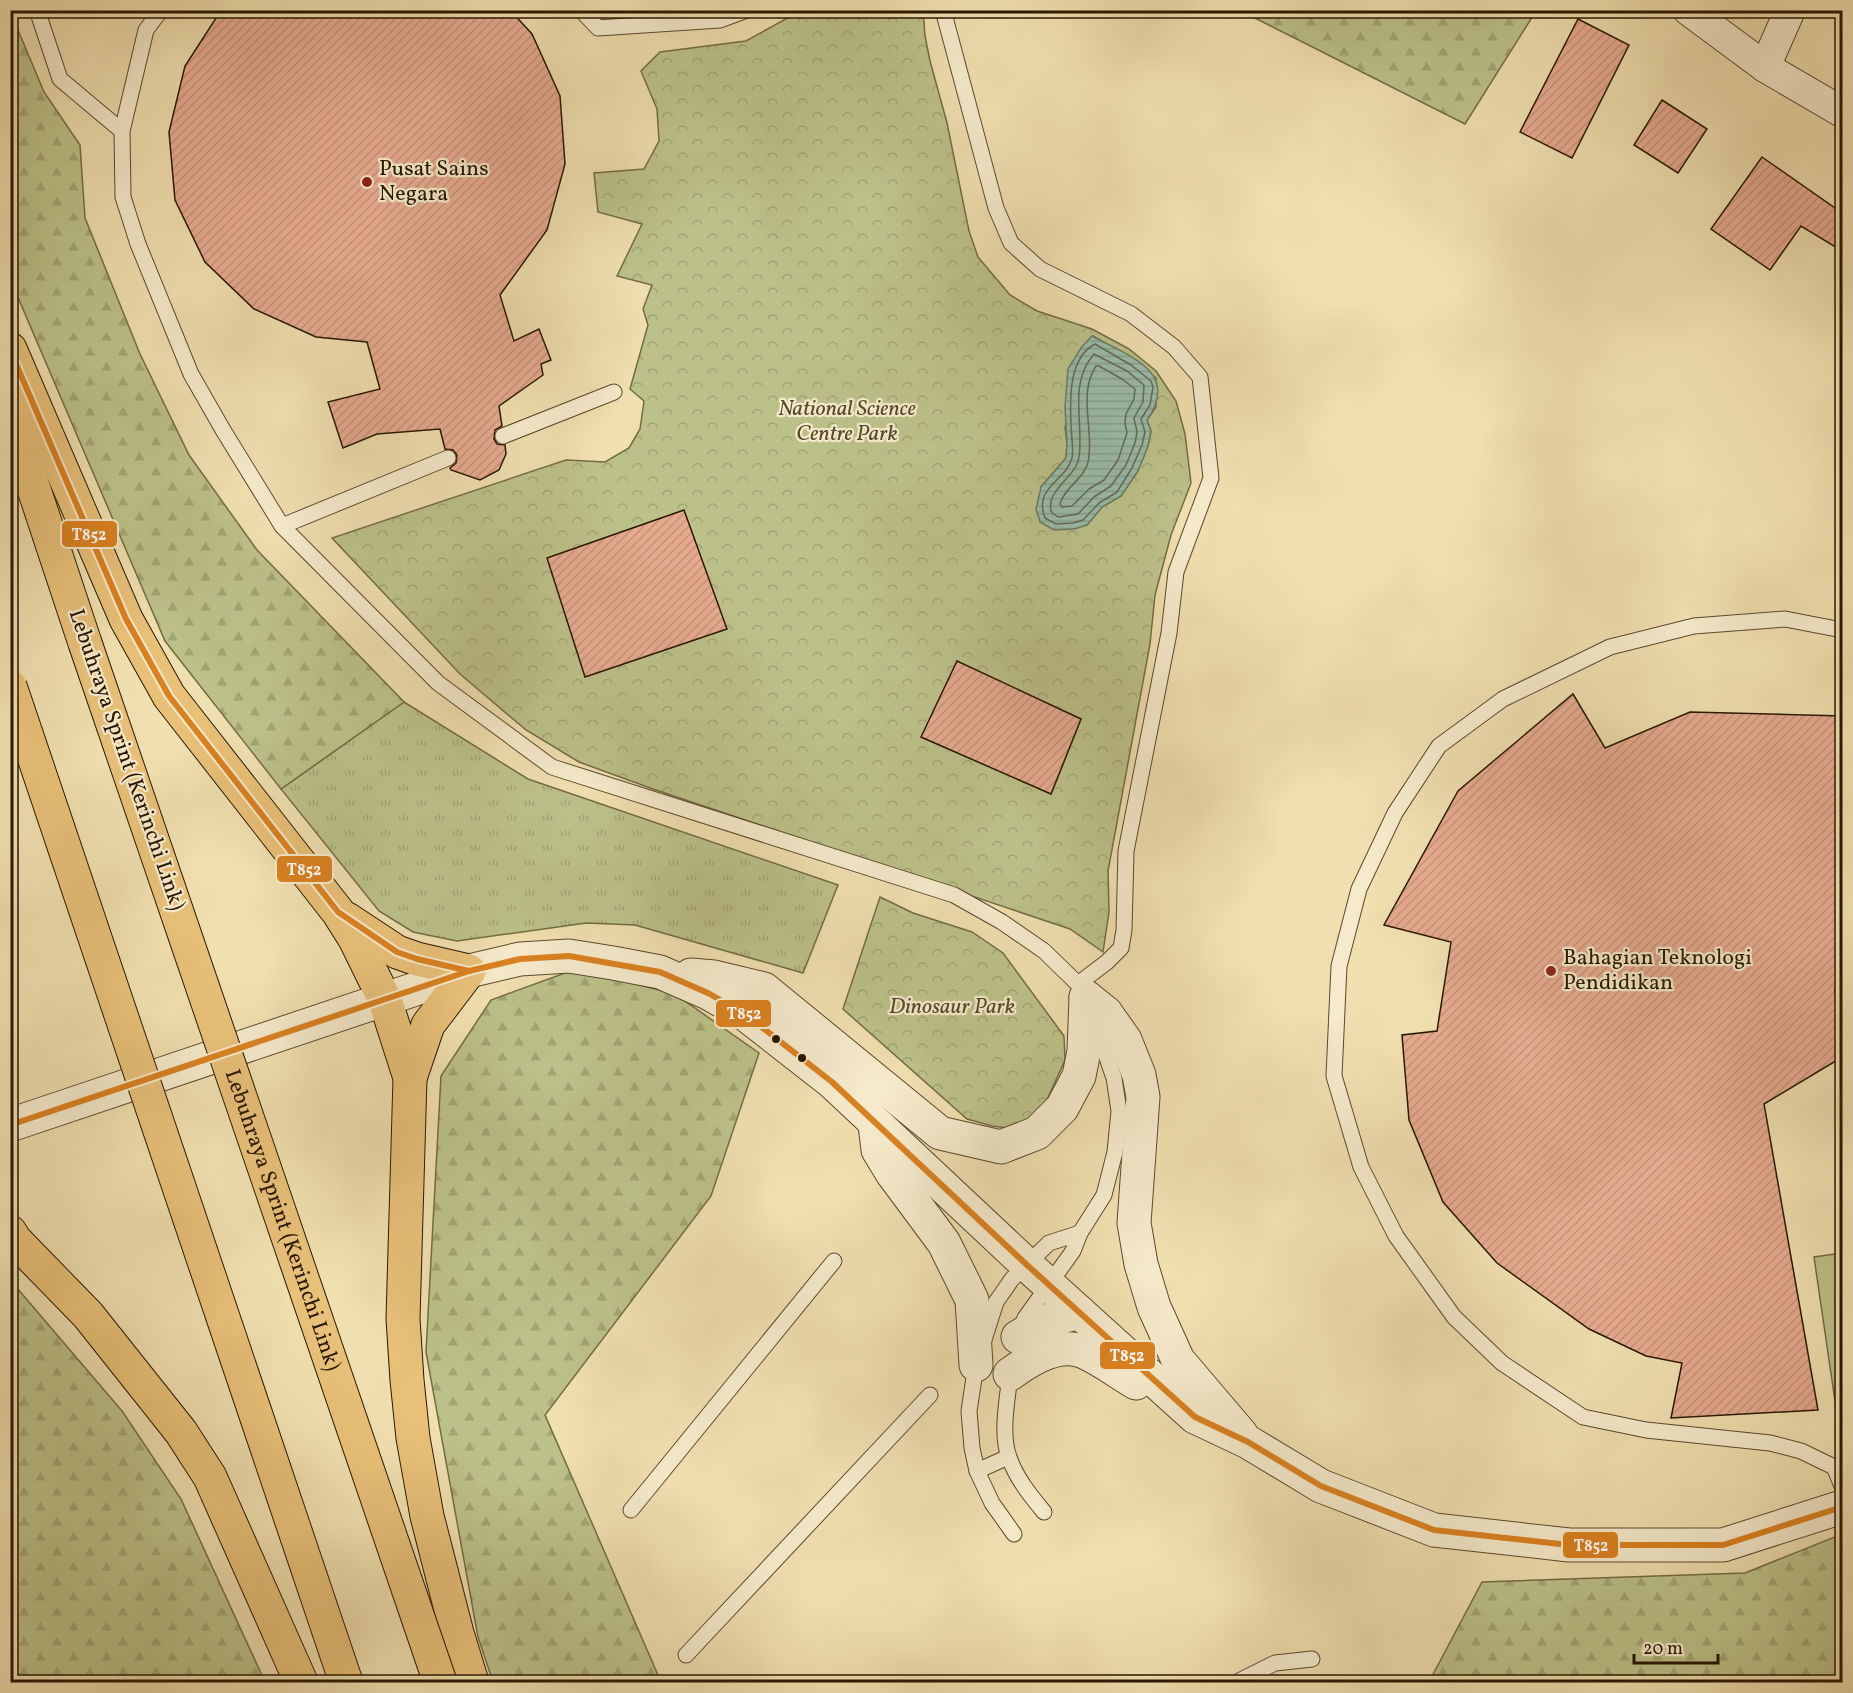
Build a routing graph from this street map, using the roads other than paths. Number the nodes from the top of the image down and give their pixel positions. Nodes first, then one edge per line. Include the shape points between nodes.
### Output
1 (37, 10) edge
2 (161, 10) edge
3 (581, 10) edge
4 (747, 10) edge
5 (943, 10) edge
6 (1688, 10) edge
7 (1790, 10) edge
8 (1765, 67) junction
9 (1842, 112) edge
10 (122, 131) junction
11 (10, 349) edge
12 (614, 392) dead end
13 (10, 417) edge
14 (503, 436) dead end
15 (447, 458) dead end
16 (282, 526) junction
17 (1842, 630) edge
18 (10, 686) edge
19 (338, 912) junction
20 (469, 971) junction
21 (660, 972) junction
22 (1082, 990) junction
23 (385, 1000) junction
24 (410, 1078) junction
25 (875, 1122) junction
26 (10, 1125) edge
27 (1080, 1233) junction
28 (12, 1237) edge
29 (834, 1261) dead end
30 (1038, 1275) junction
31 (1079, 1312) junction
32 (1018, 1338) junction
33 (976, 1365) junction
34 (1010, 1374) junction
35 (930, 1395) dead end
36 (1195, 1417) junction
37 (1248, 1442) junction
38 (1008, 1457) junction
39 (977, 1472) junction
40 (1842, 1486) edge
41 (1842, 1507) edge
42 (631, 1510) dead end
43 (1044, 1512) dead end
44 (1014, 1534) dead end
45 (686, 1655) dead end
46 (1312, 1659) dead end
47 (301, 1683) edge
48 (346, 1683) edge
49 (440, 1683) edge
50 (472, 1683) edge
51 (1237, 1683) edge

1 - 10 lane via 60,79
2 - 10 lane via 146,30
3 - 4 lane via 598,28 720,20
5 - 22 lane via 996,208 1011,243 1040,269 1131,314 1174,347 1200,377 1211,478 1176,572 1169,633 1126,851 1121,948
6 - 8 street
7 - 8 street
8 - 9 street
10 - 16 lane via 123,197 142,255 191,374
11 - 19 highway via 126,619 169,696
12 - 14 lane
13 - 49 highway, Lebuhraya Sprint (Kerinchi Link), bridge
15 - 16 lane
16 - 22 lane via 438,683 552,767 954,895 1044,951
17 - 40 lane via 1785,619 1694,626 1610,647 1503,699 1439,746 1395,813 1359,889 1339,966 1334,1076 1361,1167 1396,1236 1454,1317 1502,1363 1583,1417 1646,1430 1770,1443 1801,1451 1834,1467
18 - 48 highway, bridge
19 - 20 highway via 397,952
19 - 23 highway
20 - 21 street via 520,960 569,956
20 - 23 street
20 - 24 highway via 429,1025
21 - 22 street via 714,977 764,989 940,1133 1001,1147 1037,1133 1062,1108 1079,1076 1084,1051
21 - 25 street via 745,1014 832,1082
22 - 27 lane via 1114,1077 1119,1111 1115,1152 1104,1195
22 - 37 street via 1106,1013 1125,1040 1139,1075 1143,1097 1134,1223 1154,1307 1178,1360
23 - 24 highway
23 - 26 street
24 - 50 highway via 403,1319 408,1391 428,1516
25 - 30 street
25 - 33 street via 878,1150 944,1243 972,1300
27 - 30 lane via 1073,1251
27 - 30 lane via 1049,1243
28 - 47 highway via 88,1315 181,1432 210,1477
29 - 42 lane
30 - 31 street
30 - 32 lane
30 - 33 lane via 1012,1279 996,1302
31 - 32 street via 1043,1322
31 - 36 street
32 - 34 lane
33 - 39 lane via 969,1411
34 - 36 street via 1042,1354 1082,1350
34 - 38 lane
35 - 45 lane
36 - 37 street
37 - 41 street via 1321,1486 1434,1530 1456,1533 1569,1545 1723,1545
38 - 39 lane
38 - 43 lane via 1025,1489
39 - 44 lane via 992,1503
46 - 51 lane via 1275,1663

